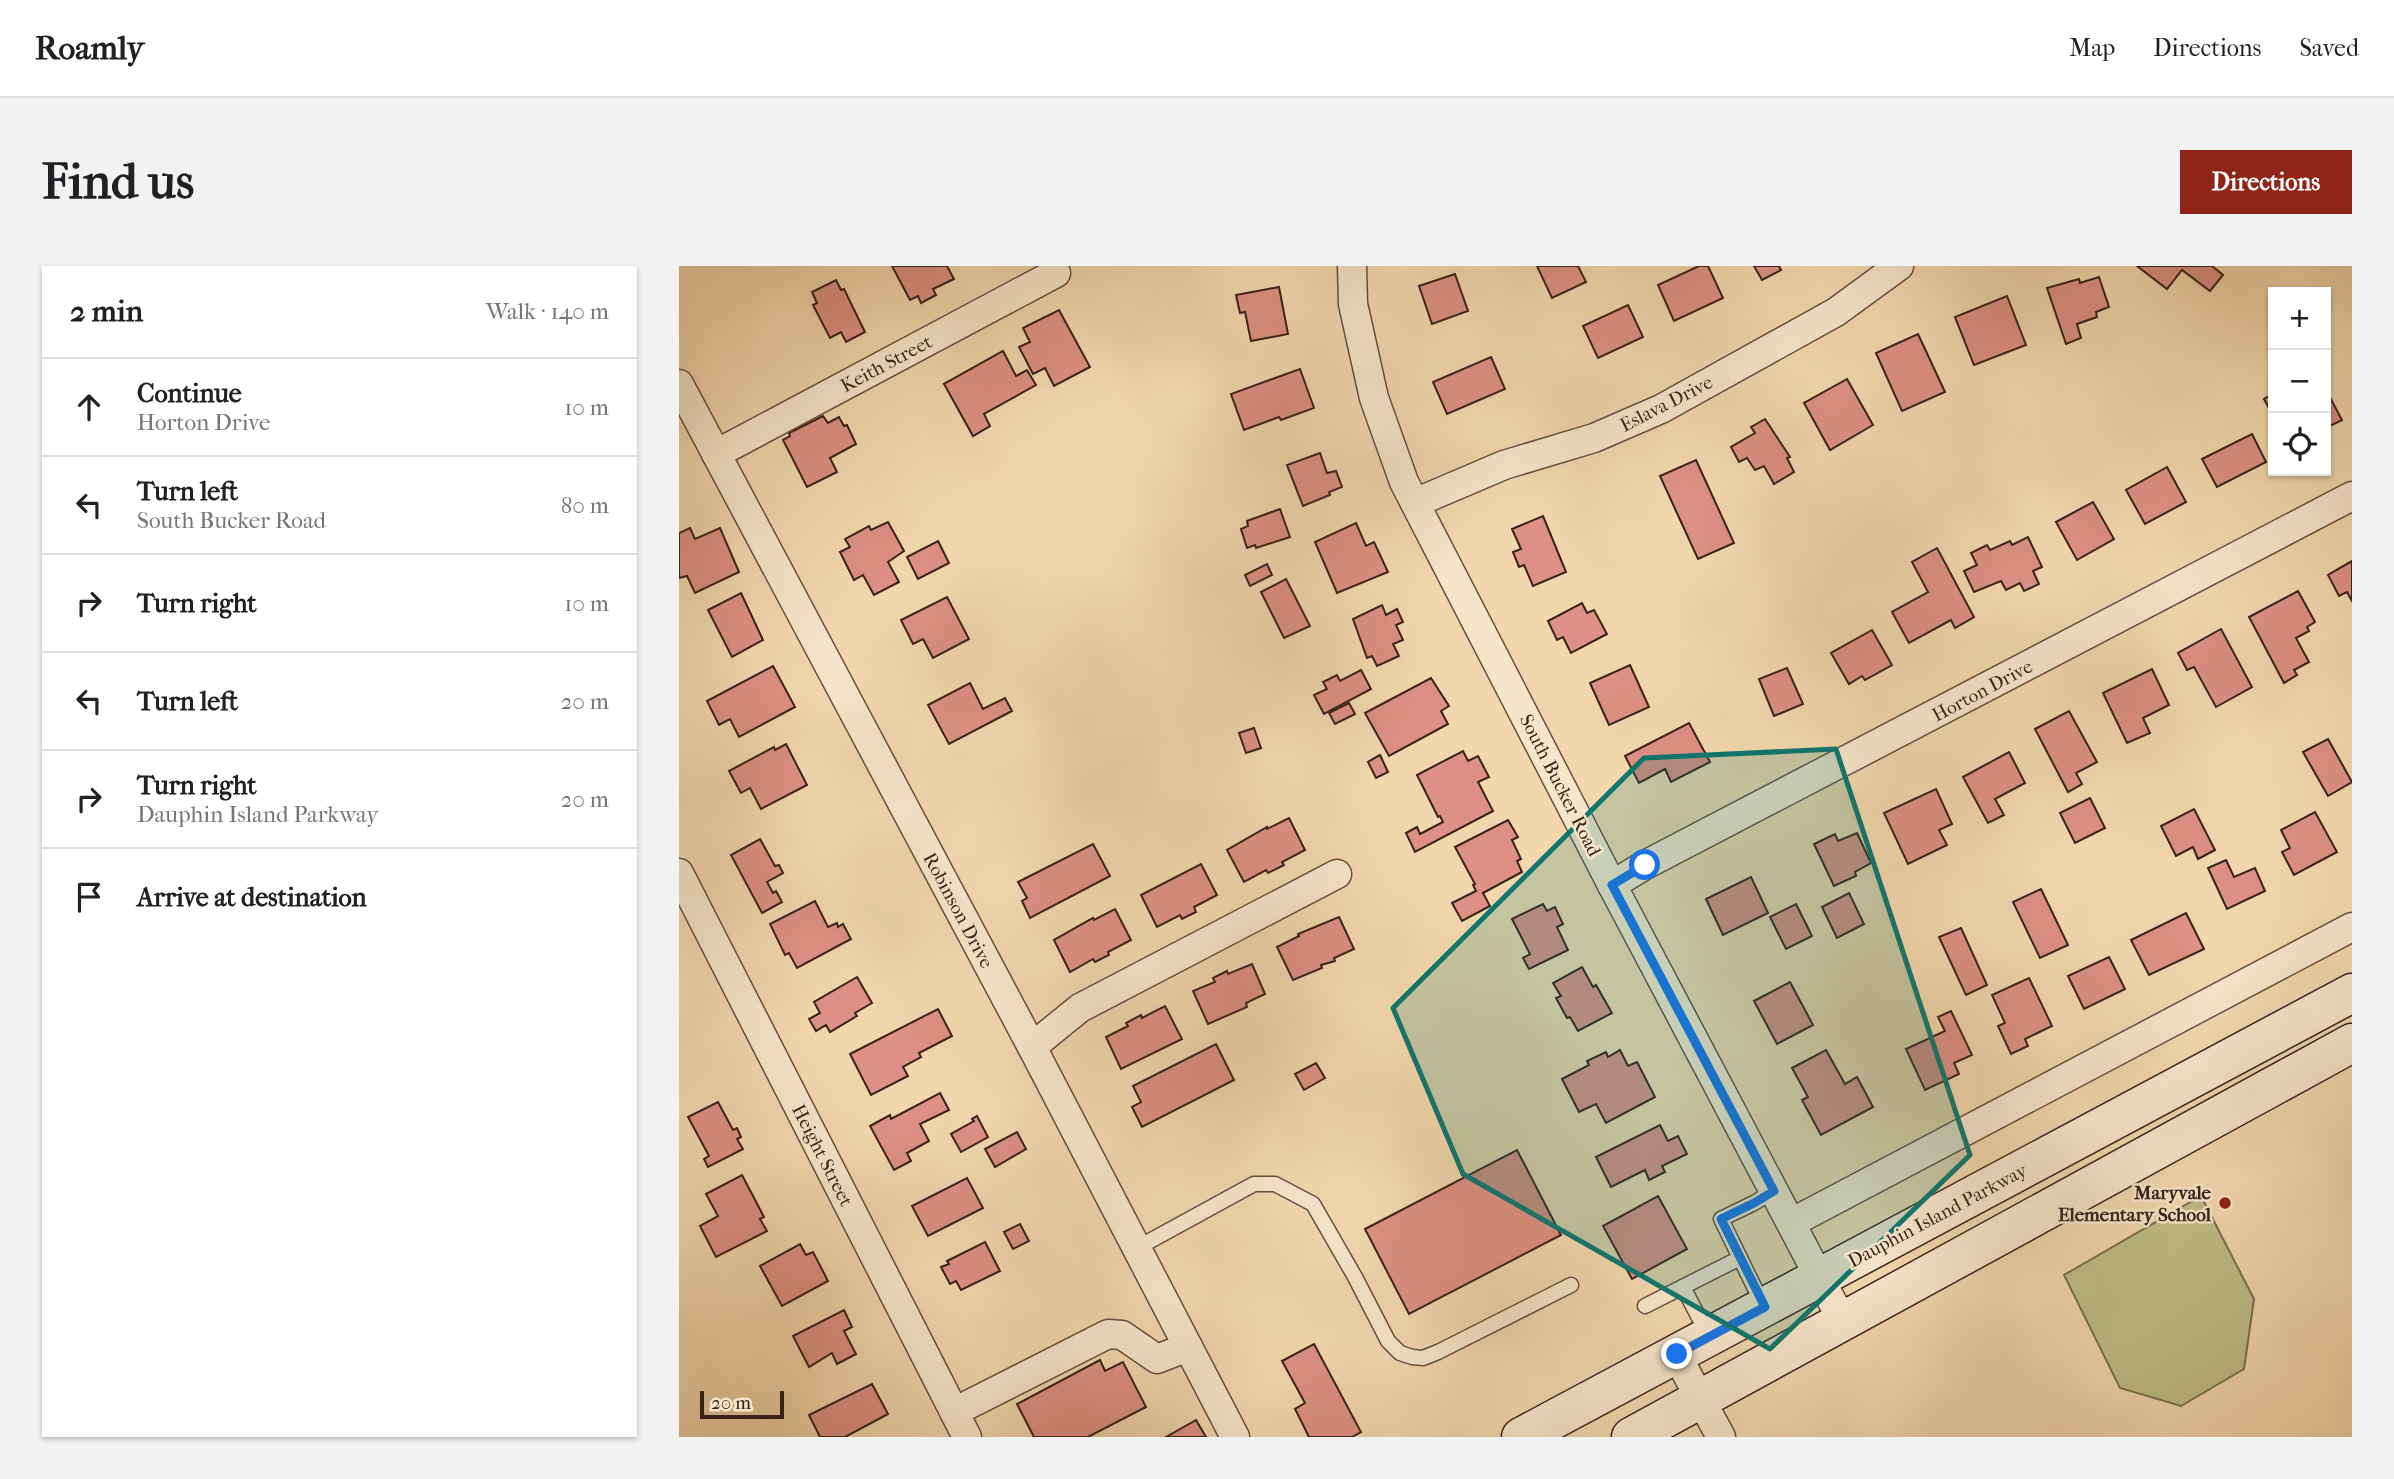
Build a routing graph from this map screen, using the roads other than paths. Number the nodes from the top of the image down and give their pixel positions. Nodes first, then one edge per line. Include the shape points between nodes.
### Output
1 (1352, 266) edge
2 (1899, 266) edge
3 (1056, 273) dead end
4 (679, 384) edge
5 (716, 453) junction
6 (2352, 496) edge
7 (1415, 503) junction
8 (679, 873) edge
9 (1337, 874) dead end
10 (1612, 885) junction
11 (2352, 927) edge
12 (2352, 993) edge
13 (2352, 1043) edge
14 (1032, 1047) junction
15 (1774, 1191) junction
16 (1791, 1223) junction
17 (1137, 1248) junction
18 (1740, 1258) junction
19 (1819, 1278) junction
20 (1571, 1285) dead end
21 (1683, 1287) junction
22 (1645, 1306) dead end
23 (1765, 1307) junction
24 (1843, 1322) junction
25 (1693, 1345) junction
26 (1188, 1346) junction
27 (1701, 1400) junction
28 (954, 1412) junction
29 (967, 1437) edge
30 (1235, 1437) edge
31 (1521, 1437) edge
32 (1631, 1437) edge
33 (1721, 1437) edge

1 - 7 street, South Bucker Road via 1353,304 1374,398
2 - 7 street, Eslava Drive via 1836,312 1661,409 1594,438 1504,465
3 - 5 street, Keith Street
4 - 5 street, Robinson Drive
5 - 14 street, Robinson Drive
6 - 10 street, Horton Drive
7 - 10 street, South Bucker Road
8 - 28 street, Height Street
9 - 14 street via 1080,1008
10 - 15 street, South Bucker Road
11 - 16 street
12 - 19 main road, Dauphin Island Parkway
13 - 24 main road
14 - 17 street, Robinson Drive
15 - 16 street, South Bucker Road
15 - 18 lane via 1721,1219
16 - 19 street, South Bucker Road
17 - 20 lane via 1254,1184 1275,1184 1313,1204 1388,1341 1412,1357 1439,1352
17 - 26 street, Robinson Drive
18 - 21 lane
18 - 23 lane
19 - 23 main road, Dauphin Island Parkway
19 - 24 street, South Bucker Road
21 - 22 lane
21 - 25 lane
23 - 25 main road, Dauphin Island Parkway
24 - 27 main road
25 - 27 street
25 - 31 main road, Dauphin Island Parkway
26 - 28 street via 1157,1359 1122,1335 1108,1334
26 - 30 street, Robinson Drive
27 - 32 main road
27 - 33 street
28 - 29 street, Height Street

